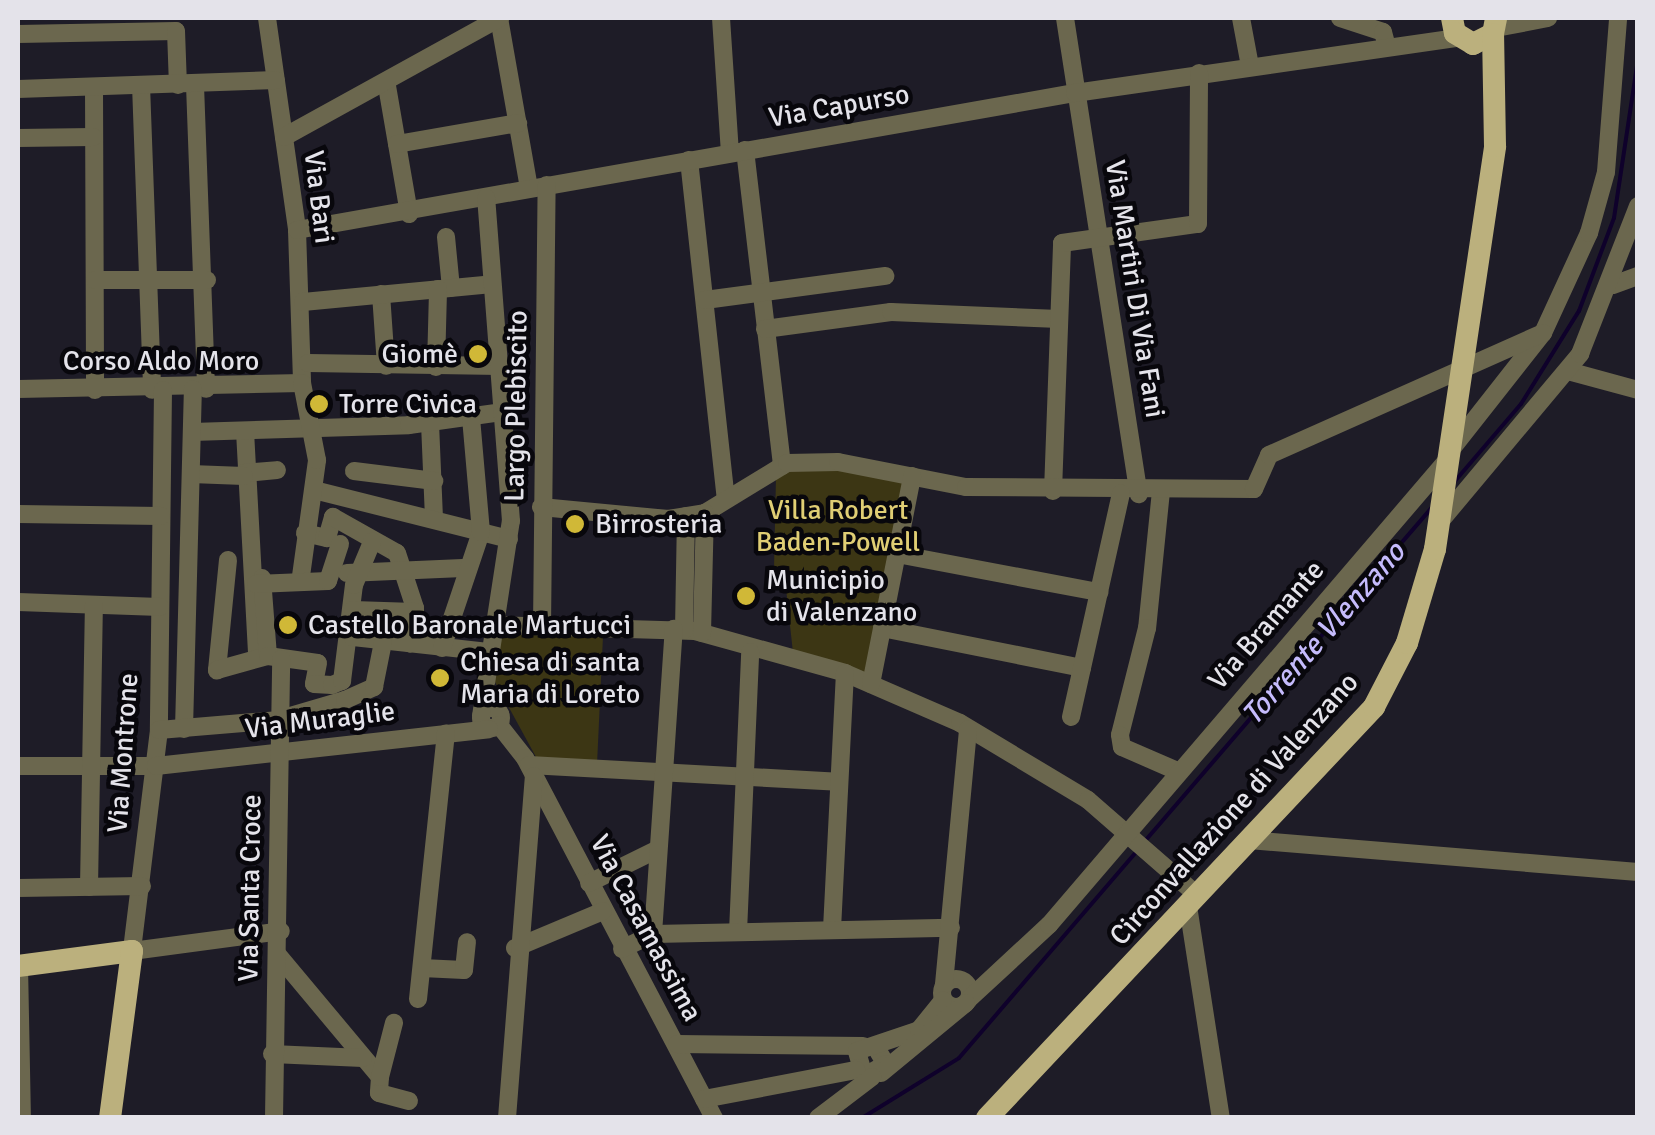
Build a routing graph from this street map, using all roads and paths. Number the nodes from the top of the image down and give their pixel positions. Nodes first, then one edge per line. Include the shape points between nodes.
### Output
1 (267, 18) edge
2 (499, 18) edge
3 (721, 18) edge
4 (1065, 18) edge
5 (1240, 18) edge
6 (1340, 18) edge
7 (1548, 18) edge
8 (1618, 18) edge
9 (1474, 29) edge
10 (18, 34) edge
11 (1389, 42) junction
12 (1250, 66) junction
13 (1199, 73) junction
14 (276, 80) junction
15 (141, 85) junction
16 (186, 85) junction
17 (387, 86) junction
18 (94, 88) junction
19 (18, 89) edge
20 (1075, 93) junction
21 (518, 124) junction
22 (94, 137) junction
23 (284, 137) junction
24 (18, 138) edge
25 (398, 144) junction
26 (737, 151) junction
27 (689, 160) junction
28 (538, 186) junction
29 (486, 198) junction
30 (1638, 206) edge
31 (409, 214) junction
32 (298, 230) junction
33 (1098, 234) junction
34 (446, 237) dead end
35 (886, 276) dead end
36 (1638, 276) edge
37 (95, 280) junction
38 (146, 280) junction
39 (207, 280) junction
40 (492, 284) junction
41 (1613, 285) junction
42 (444, 288) junction
43 (381, 294) junction
44 (761, 294) junction
45 (705, 300) junction
46 (304, 302) junction
47 (1059, 320) junction
48 (765, 328) junction
49 (1543, 333) junction
50 (308, 363) junction
51 (386, 366) junction
52 (500, 366) junction
53 (436, 367) junction
54 (1568, 370) junction
55 (1461, 374) junction
56 (302, 383) junction
57 (18, 388) edge
58 (199, 389) junction
59 (95, 390) junction
60 (158, 390) junction
61 (1638, 390) edge
62 (503, 412) junction
63 (470, 418) junction
64 (430, 423) junction
65 (312, 430) junction
66 (246, 431) junction
67 (192, 432) junction
68 (1449, 458) junction
69 (782, 466) junction
70 (277, 470) dead end
71 (354, 470) dead end
72 (191, 474) junction
73 (244, 474) junction
74 (379, 474) junction
75 (912, 476) junction
76 (434, 480) junction
77 (314, 490) junction
78 (1053, 491) junction
79 (1161, 492) junction
80 (1130, 494) junction
81 (726, 498) junction
82 (376, 501) junction
83 (540, 506) junction
84 (18, 514) edge
85 (695, 514) junction
86 (161, 516) junction
87 (434, 518) junction
88 (1438, 521) junction
89 (481, 532) junction
90 (305, 533) junction
91 (509, 540) junction
92 (372, 542) junction
93 (340, 544) dead end
94 (897, 554) junction
95 (228, 560) dead end
96 (463, 568) junction
97 (332, 570) junction
98 (400, 573) junction
99 (356, 574) junction
100 (301, 576) junction
101 (256, 583) junction
102 (1099, 592) junction
103 (225, 594) junction
104 (18, 602) edge
105 (94, 604) junction
106 (160, 607) junction
107 (353, 610) junction
108 (415, 612) junction
109 (494, 625) junction
110 (542, 628) junction
111 (882, 628) junction
112 (687, 631) junction
113 (353, 637) junction
114 (382, 642) junction
115 (220, 643) junction
116 (410, 644) junction
117 (442, 648) junction
118 (488, 652) junction
119 (750, 652) junction
120 (264, 654) junction
121 (1082, 668) junction
122 (845, 673) junction
123 (871, 684) junction
124 (1071, 717) dead end
125 (277, 720) junction
126 (491, 720) junction
127 (184, 729) junction
128 (968, 729) junction
129 (158, 730) junction
130 (446, 732) junction
131 (280, 753) junction
132 (18, 766) edge
133 (92, 766) junction
134 (156, 766) junction
135 (1176, 770) junction
136 (532, 771) junction
137 (665, 775) junction
138 (745, 777) junction
139 (838, 782) junction
140 (1126, 830) junction
141 (1248, 840) junction
142 (658, 849) junction
143 (1638, 872) edge
144 (588, 883) junction
145 (89, 886) junction
146 (142, 886) junction
147 (18, 888) edge
148 (1192, 900) junction
149 (603, 911) junction
150 (951, 928) junction
151 (832, 929) junction
152 (281, 932) junction
153 (738, 932) junction
154 (653, 934) junction
155 (467, 942) dead end
156 (514, 948) junction
157 (622, 948) junction
158 (132, 951) junction
159 (278, 955) junction
160 (18, 965) edge
161 (422, 968) junction
162 (944, 992) junction
163 (418, 999) dead end
164 (967, 1001) junction
165 (394, 1023) dead end
166 (677, 1044) junction
167 (869, 1046) junction
168 (272, 1054) junction
169 (362, 1058) junction
170 (870, 1073) junction
171 (380, 1076) junction
172 (704, 1099) junction
173 (409, 1101) dead end
174 (22, 1118) edge
175 (110, 1118) edge
176 (274, 1118) edge
177 (507, 1118) edge
178 (714, 1118) edge
179 (818, 1118) edge
180 (987, 1118) edge
181 (1221, 1118) edge

1 - 14 street, Via Bari
2 - 17 street
2 - 21 street, Largo Plebiscito
3 - 26 street
4 - 20 street, Via Martiri Di Via Fani
5 - 12 street
6 - 11 street via 1383,32
7 - 9 street, Via Capurso
8 - 49 street, Via Bramante via 1606,172
9 - 11 street, Via Capurso
9 - 55 main road, Circonvallazione di Valenzano via 1495,78 1495,146
10 - 16 street via 176,31
11 - 12 street, Via Capurso
12 - 13 street, Via Capurso
13 - 20 street, Via Capurso
13 - 33 street via 1198,224
14 - 16 street
14 - 23 street, Via Bari
15 - 16 street
15 - 18 street
15 - 38 street, Via Montrone
16 - 39 street
17 - 23 street
17 - 25 street
18 - 19 street
18 - 22 street
20 - 26 street, Via Capurso
20 - 33 street, Via Martiri Di Via Fani
21 - 25 street
21 - 28 street, Largo Plebiscito
22 - 24 street
22 - 37 street
23 - 32 street, Via Bari
25 - 31 street
26 - 27 street, Via Capurso
26 - 44 street
27 - 28 street, Via Capurso
27 - 45 street
28 - 29 street, Via Capurso
28 - 83 street, Largo Plebiscito
29 - 31 street, Via Capurso
29 - 40 street, Largo Plebiscito
30 - 41 street
31 - 32 street, Via Capurso
32 - 46 street, Via Bari
33 - 47 street via 1062,242
33 - 80 street, Via Martiri Di Via Fani
34 - 42 street
35 - 44 street
36 - 41 street
37 - 38 street
37 - 59 street
38 - 39 street
38 - 60 street, Via Montrone
39 - 58 street
40 - 42 street
40 - 52 street, Largo Plebiscito
41 - 54 street
42 - 43 street
42 - 53 street
43 - 46 street
43 - 51 street
44 - 45 street
44 - 48 street
45 - 81 street
46 - 50 street, Via Bari
47 - 48 street via 891,312
47 - 78 street
48 - 69 street
49 - 55 street
49 - 68 street, Via Bramante
50 - 51 street
50 - 56 street, Via Bari
51 - 53 street
52 - 53 street
52 - 62 street, Largo Plebiscito
54 - 61 street
54 - 88 street
55 - 68 main road, Circonvallazione di Valenzano
55 - 79 street via 1268,455 1254,488
56 - 58 street, Corso Aldo Moro
56 - 65 street
57 - 59 street, Corso Aldo Moro
58 - 60 street, Corso Aldo Moro
58 - 67 street
59 - 60 street, Corso Aldo Moro
60 - 86 street, Via Montrone
62 - 63 street
62 - 91 street, Largo Plebiscito
63 - 64 street
63 - 89 street
64 - 65 street
64 - 76 street
65 - 66 street
65 - 77 street
66 - 67 street
66 - 73 street, Via Santa Croce
67 - 72 street
68 - 88 main road, Circonvallazione di Valenzano
68 - 135 street, Via Bramante
69 - 75 street via 838,462
69 - 81 street
70 - 73 street
71 - 74 street
72 - 73 street
72 - 127 street
73 - 101 street, Via Santa Croce
74 - 76 street
74 - 82 street
75 - 78 street
75 - 94 street
76 - 87 street
77 - 82 street
77 - 90 street
78 - 80 street
79 - 80 street
79 - 135 street via 1147,628 1120,736 1122,747
80 - 102 street
81 - 85 street
82 - 87 street
83 - 85 street
83 - 110 street, Largo Plebiscito
84 - 86 street
85 - 112 street
86 - 106 street, Via Montrone
87 - 89 street
88 - 141 main road, Circonvallazione di Valenzano via 1408,643 1374,707
89 - 91 street
89 - 96 street via 474,568
90 - 92 street via 327,538 333,517
90 - 100 street
91 - 109 street, Largo Plebiscito
92 - 98 street via 397,553
92 - 99 street
93 - 97 street
94 - 102 street
94 - 111 street
95 - 103 street
96 - 98 street
96 - 117 street
97 - 99 street
97 - 100 street via 328,581
98 - 99 street
98 - 108 street
99 - 107 street
100 - 101 street
101 - 103 street
101 - 120 street, Via Santa Croce
102 - 121 street
103 - 115 street
104 - 105 street
105 - 106 street
105 - 133 street
106 - 129 street, Via Montrone
107 - 108 street
107 - 113 street
108 - 116 street
109 - 110 street
109 - 118 street, Largo Plebiscito
110 - 112 street
111 - 121 street
111 - 123 street
112 - 119 street
112 - 137 street
113 - 114 street
113 - 120 street via 342,681 332,685 314,684 318,663
114 - 116 street
114 - 125 street via 374,687
115 - 120 street
115 - 120 street via 217,670 242,670
116 - 117 street
117 - 118 street
118 - 126 street, Largo Plebiscito
119 - 122 street
119 - 138 street
120 - 125 street, Via Santa Croce
121 - 124 street
122 - 123 street
122 - 139 street
123 - 128 street
125 - 127 street
125 - 131 street, Via Santa Croce
126 - 130 street, Via Muraglie
126 - 136 street
127 - 129 street
128 - 140 street
128 - 150 street
129 - 134 street, Via Montrone
130 - 131 street, Via Muraglie
130 - 161 street
131 - 134 street, Via Muraglie
131 - 152 street, Via Santa Croce
132 - 133 street, Via Muraglie
133 - 134 street, Via Muraglie
133 - 145 street
134 - 146 street, Via Montrone
135 - 140 street, Via Bramante
136 - 137 street
136 - 144 street, Via Casamassima
136 - 156 street
137 - 138 street
137 - 142 street
138 - 139 street
138 - 153 street
139 - 151 street
140 - 148 street
140 - 164 street, Via Bramante via 1049,925
141 - 143 street
141 - 148 main road, Circonvallazione di Valenzano
142 - 144 street
142 - 154 street
144 - 149 street, Via Casamassima
145 - 146 street
145 - 147 street
146 - 158 street, Via Montrone
148 - 180 main road, Circonvallazione di Valenzano
148 - 181 street
149 - 156 street
149 - 157 street, Via Casamassima
150 - 151 street
150 - 162 street
151 - 153 street
152 - 158 street
152 - 159 street, Via Santa Croce
153 - 154 street
154 - 157 street
155 - 161 street via 464,970
156 - 177 street
157 - 166 street, Via Casamassima
158 - 160 main road
158 - 175 main road, Via Montrone
159 - 168 street, Via Santa Croce
159 - 169 street
160 - 174 street
161 - 163 street
162 - 164 street via 964,981
162 - 167 street via 919,1030
164 - 170 street, Via Bramante via 904,1056
165 - 171 street
166 - 167 street
166 - 172 street, Via Casamassima
167 - 170 street
167 - 170 street via 885,1055
168 - 169 street
168 - 176 street, Via Santa Croce
169 - 171 street
170 - 172 street
170 - 179 street, Via Bramante
171 - 173 street via 379,1092
172 - 178 street, Via Casamassima

